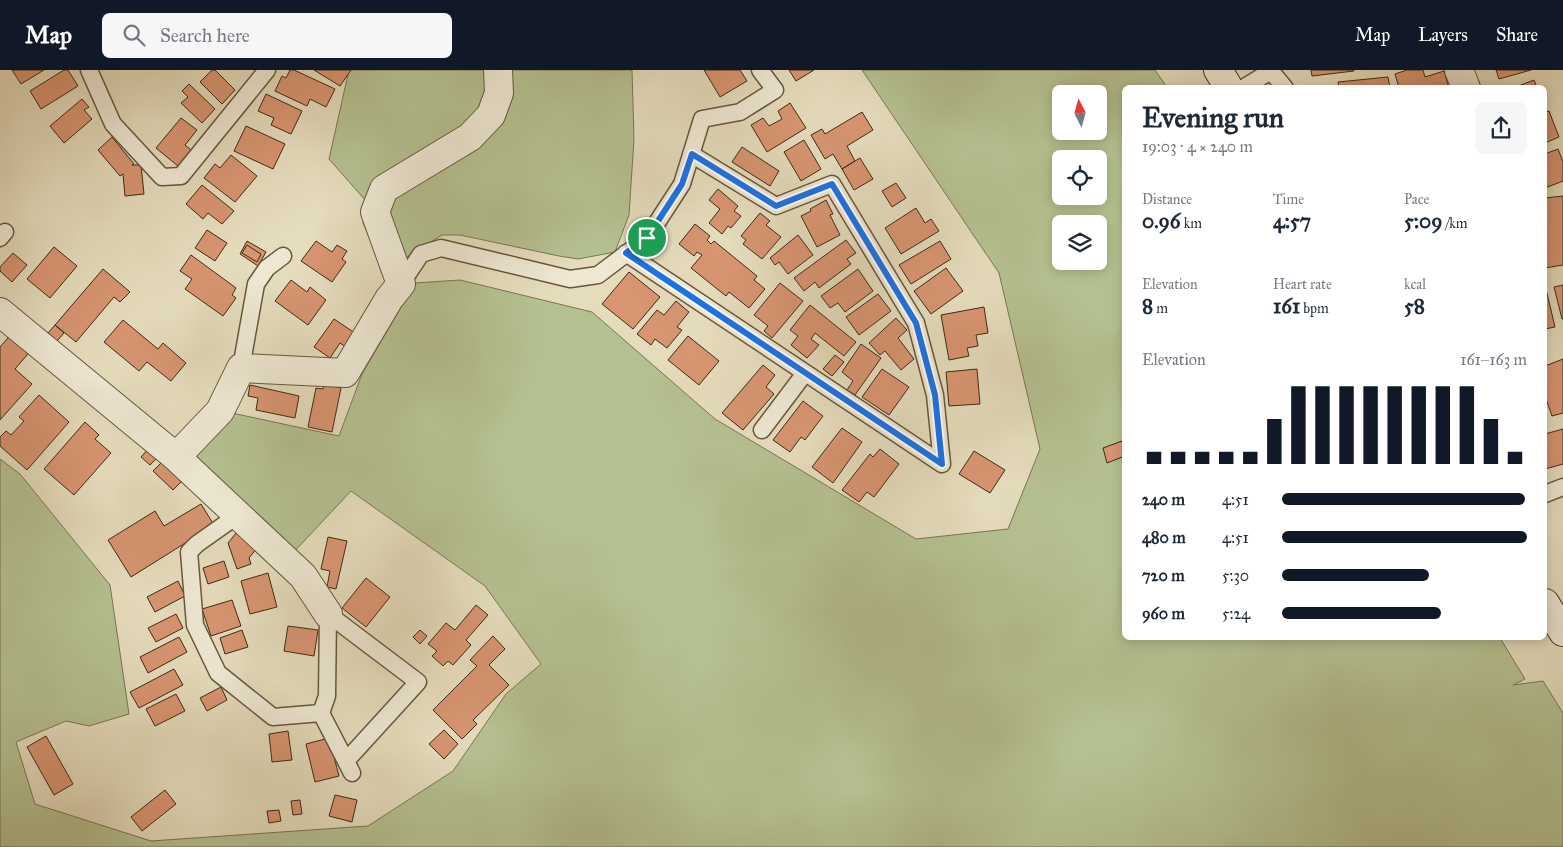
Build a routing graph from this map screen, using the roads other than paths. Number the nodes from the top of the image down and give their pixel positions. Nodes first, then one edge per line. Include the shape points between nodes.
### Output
1 (88, 70) edge
2 (266, 70) edge
3 (498, 70) edge
4 (760, 70) edge
5 (1218, 70) edge
6 (1459, 70) edge
7 (1271, 71) edge
8 (1227, 85) edge
9 (1248, 85) edge
10 (1283, 85) edge
11 (1465, 85) edge
12 (692, 154) junction
13 (626, 253) junction
14 (283, 256) dead end
15 (401, 284) junction
16 (0, 312) edge
17 (241, 368) junction
18 (805, 372) junction
19 (762, 430) dead end
20 (176, 457) junction
21 (1563, 488) edge
22 (1547, 493) edge
23 (238, 515) junction
24 (1547, 606) edge
25 (328, 614) junction
26 (1563, 632) edge
27 (321, 714) junction

1 - 2 lane via 113,124 162,177 181,176
3 - 15 street via 499,93 490,115 470,137 384,189 375,212
4 - 12 lane via 775,90 740,112 702,119
5 - 8 street
6 - 11 street
7 - 9 lane
7 - 10 lane
12 - 13 lane via 682,184 647,238
12 - 18 lane via 776,206 832,184 916,323 935,395 942,464
13 - 15 lane via 598,275 570,278 441,248 421,254
13 - 18 lane
14 - 17 lane via 266,268 256,284
15 - 17 street via 345,373
16 - 20 street
17 - 20 street via 220,411
18 - 19 lane
20 - 23 street
21 - 22 lane
23 - 25 street via 303,576
23 - 27 lane via 190,552 195,625 218,673 273,717
24 - 26 street
25 - 27 lane via 327,696
25 - 27 lane via 418,682 349,767

